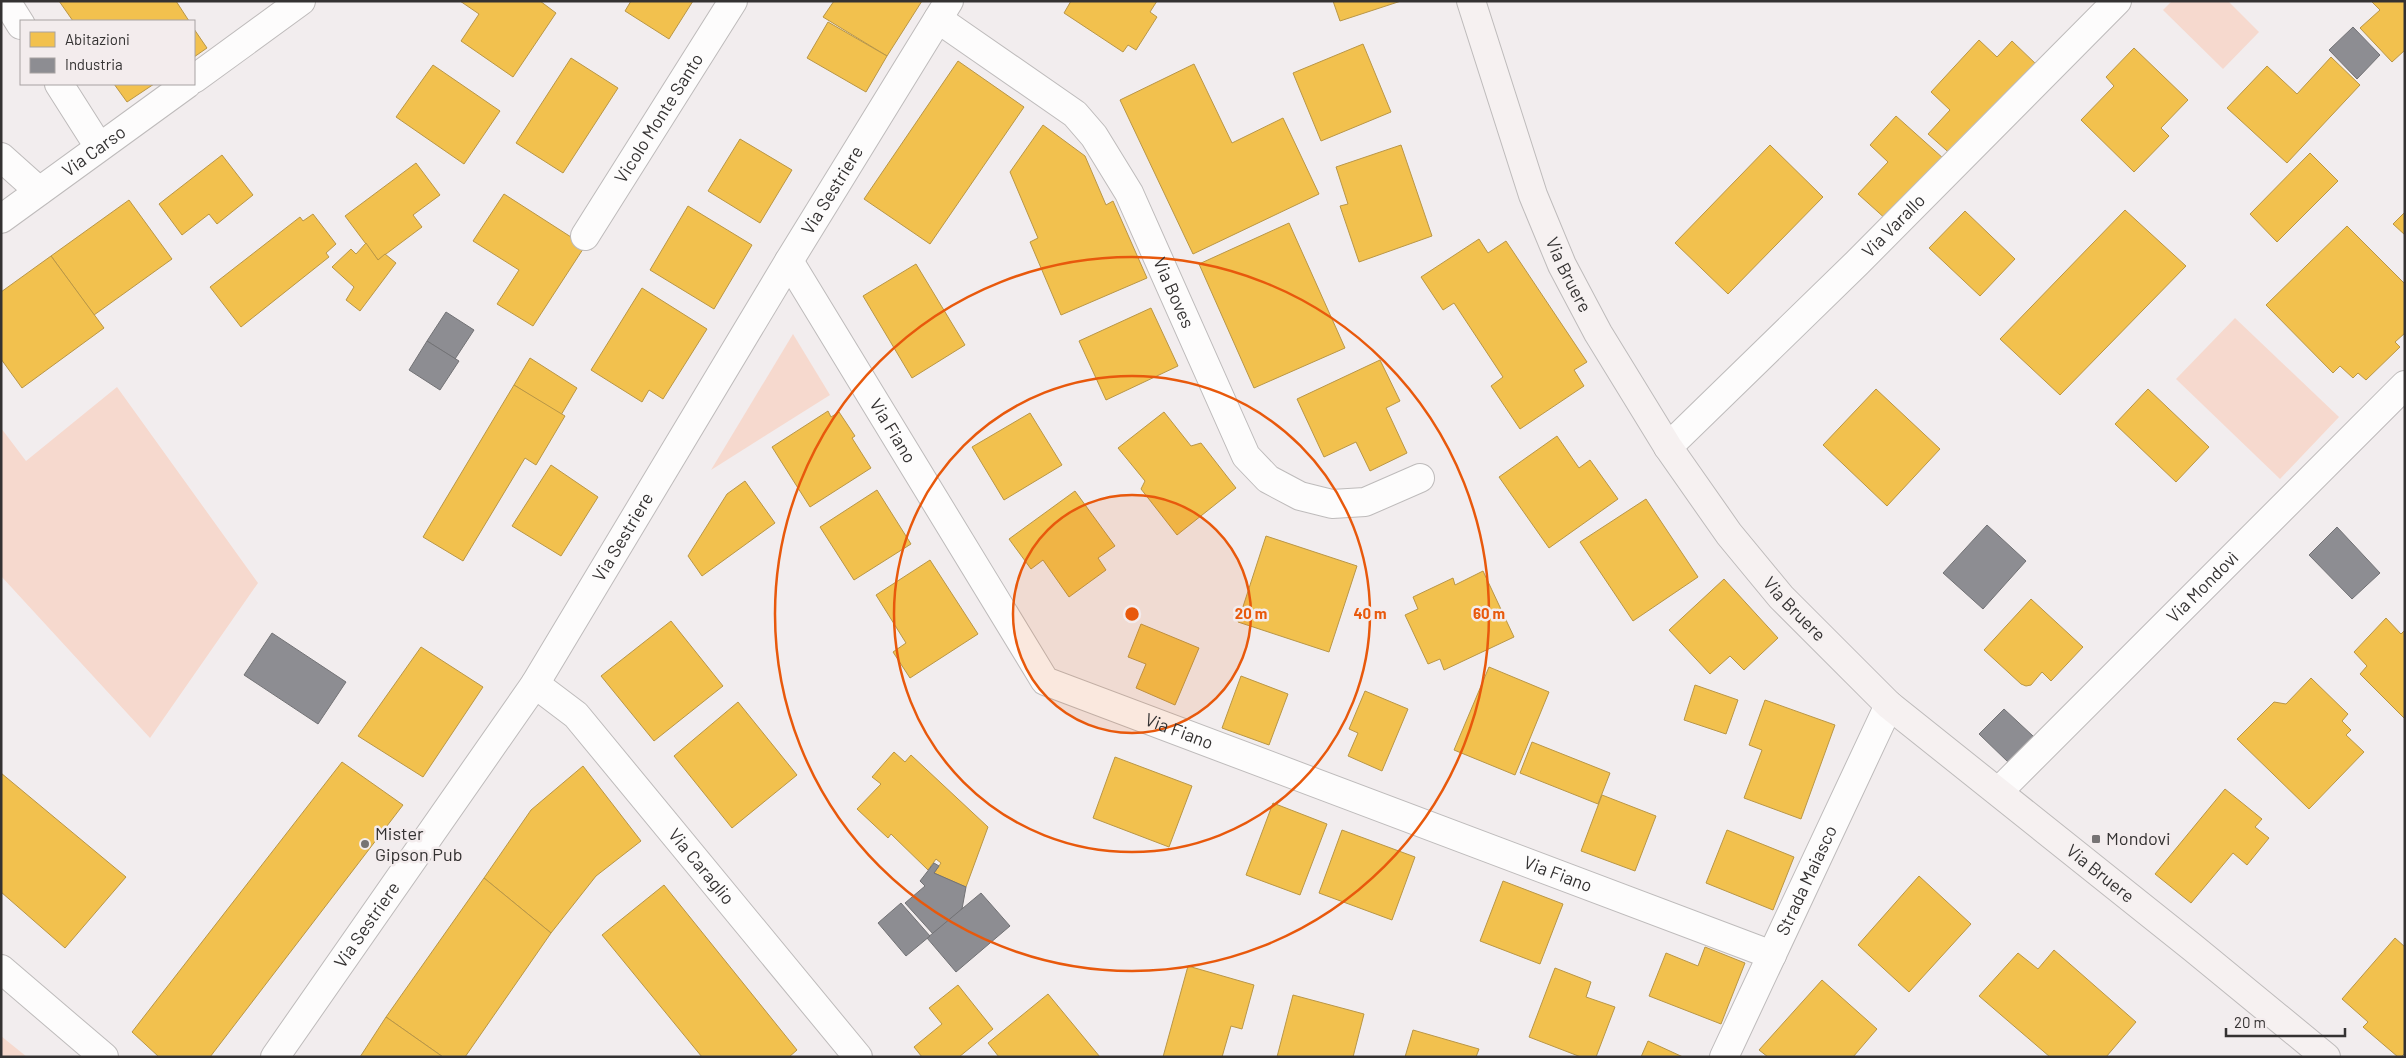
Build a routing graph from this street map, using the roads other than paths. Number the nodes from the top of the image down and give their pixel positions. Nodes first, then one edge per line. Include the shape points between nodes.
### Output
1 (6, 1) edge
2 (301, 1) edge
3 (733, 1) edge
4 (1471, 1) edge
5 (2117, 1) edge
6 (944, 10) edge
7 (20, 23) edge
8 (195, 78) edge
9 (60, 85) edge
10 (186, 85) edge
11 (99, 147) junction
12 (1, 157) edge
13 (39, 191) junction
14 (1, 219) edge
15 (585, 236) dead end
16 (789, 262) junction
17 (2405, 385) edge
18 (1668, 447) junction
19 (1420, 478) dead end
20 (535, 684) junction
21 (1889, 705) junction
22 (1999, 792) junction
23 (1772, 955) junction
24 (1, 969) edge
25 (104, 1057) edge
26 (275, 1057) edge
27 (858, 1057) edge
28 (1724, 1057) edge
29 (2326, 1057) edge

1 - 7 street
2 - 8 street
3 - 15 street, Vicolo Monte Santo
4 - 18 street, Via Bruere via 1533,195 1562,264 1598,333
5 - 18 street, Via Varallo via 1857,264
6 - 16 street, Via Sestriere
6 - 19 street, Via Boves via 1075,114 1094,136 1129,193 1246,456 1268,479 1300,496 1332,504 1364,502
9 - 11 street
10 - 11 street, Via Carso
11 - 13 street, Via Carso
12 - 13 street
13 - 14 street, Via Carso
16 - 20 street, Via Sestriere
16 - 23 street, Via Fiano via 1045,681
17 - 22 street, Via Mondovì
18 - 21 street, Via Bruere via 1729,534 1781,597
20 - 26 street, Via Sestriere
20 - 27 street, Via Caraglio via 576,715
21 - 22 street, Via Bruere
21 - 23 street, Strada Maiasco
22 - 29 street, Via Bruere
23 - 28 street, Strada Maiasco
24 - 25 street

